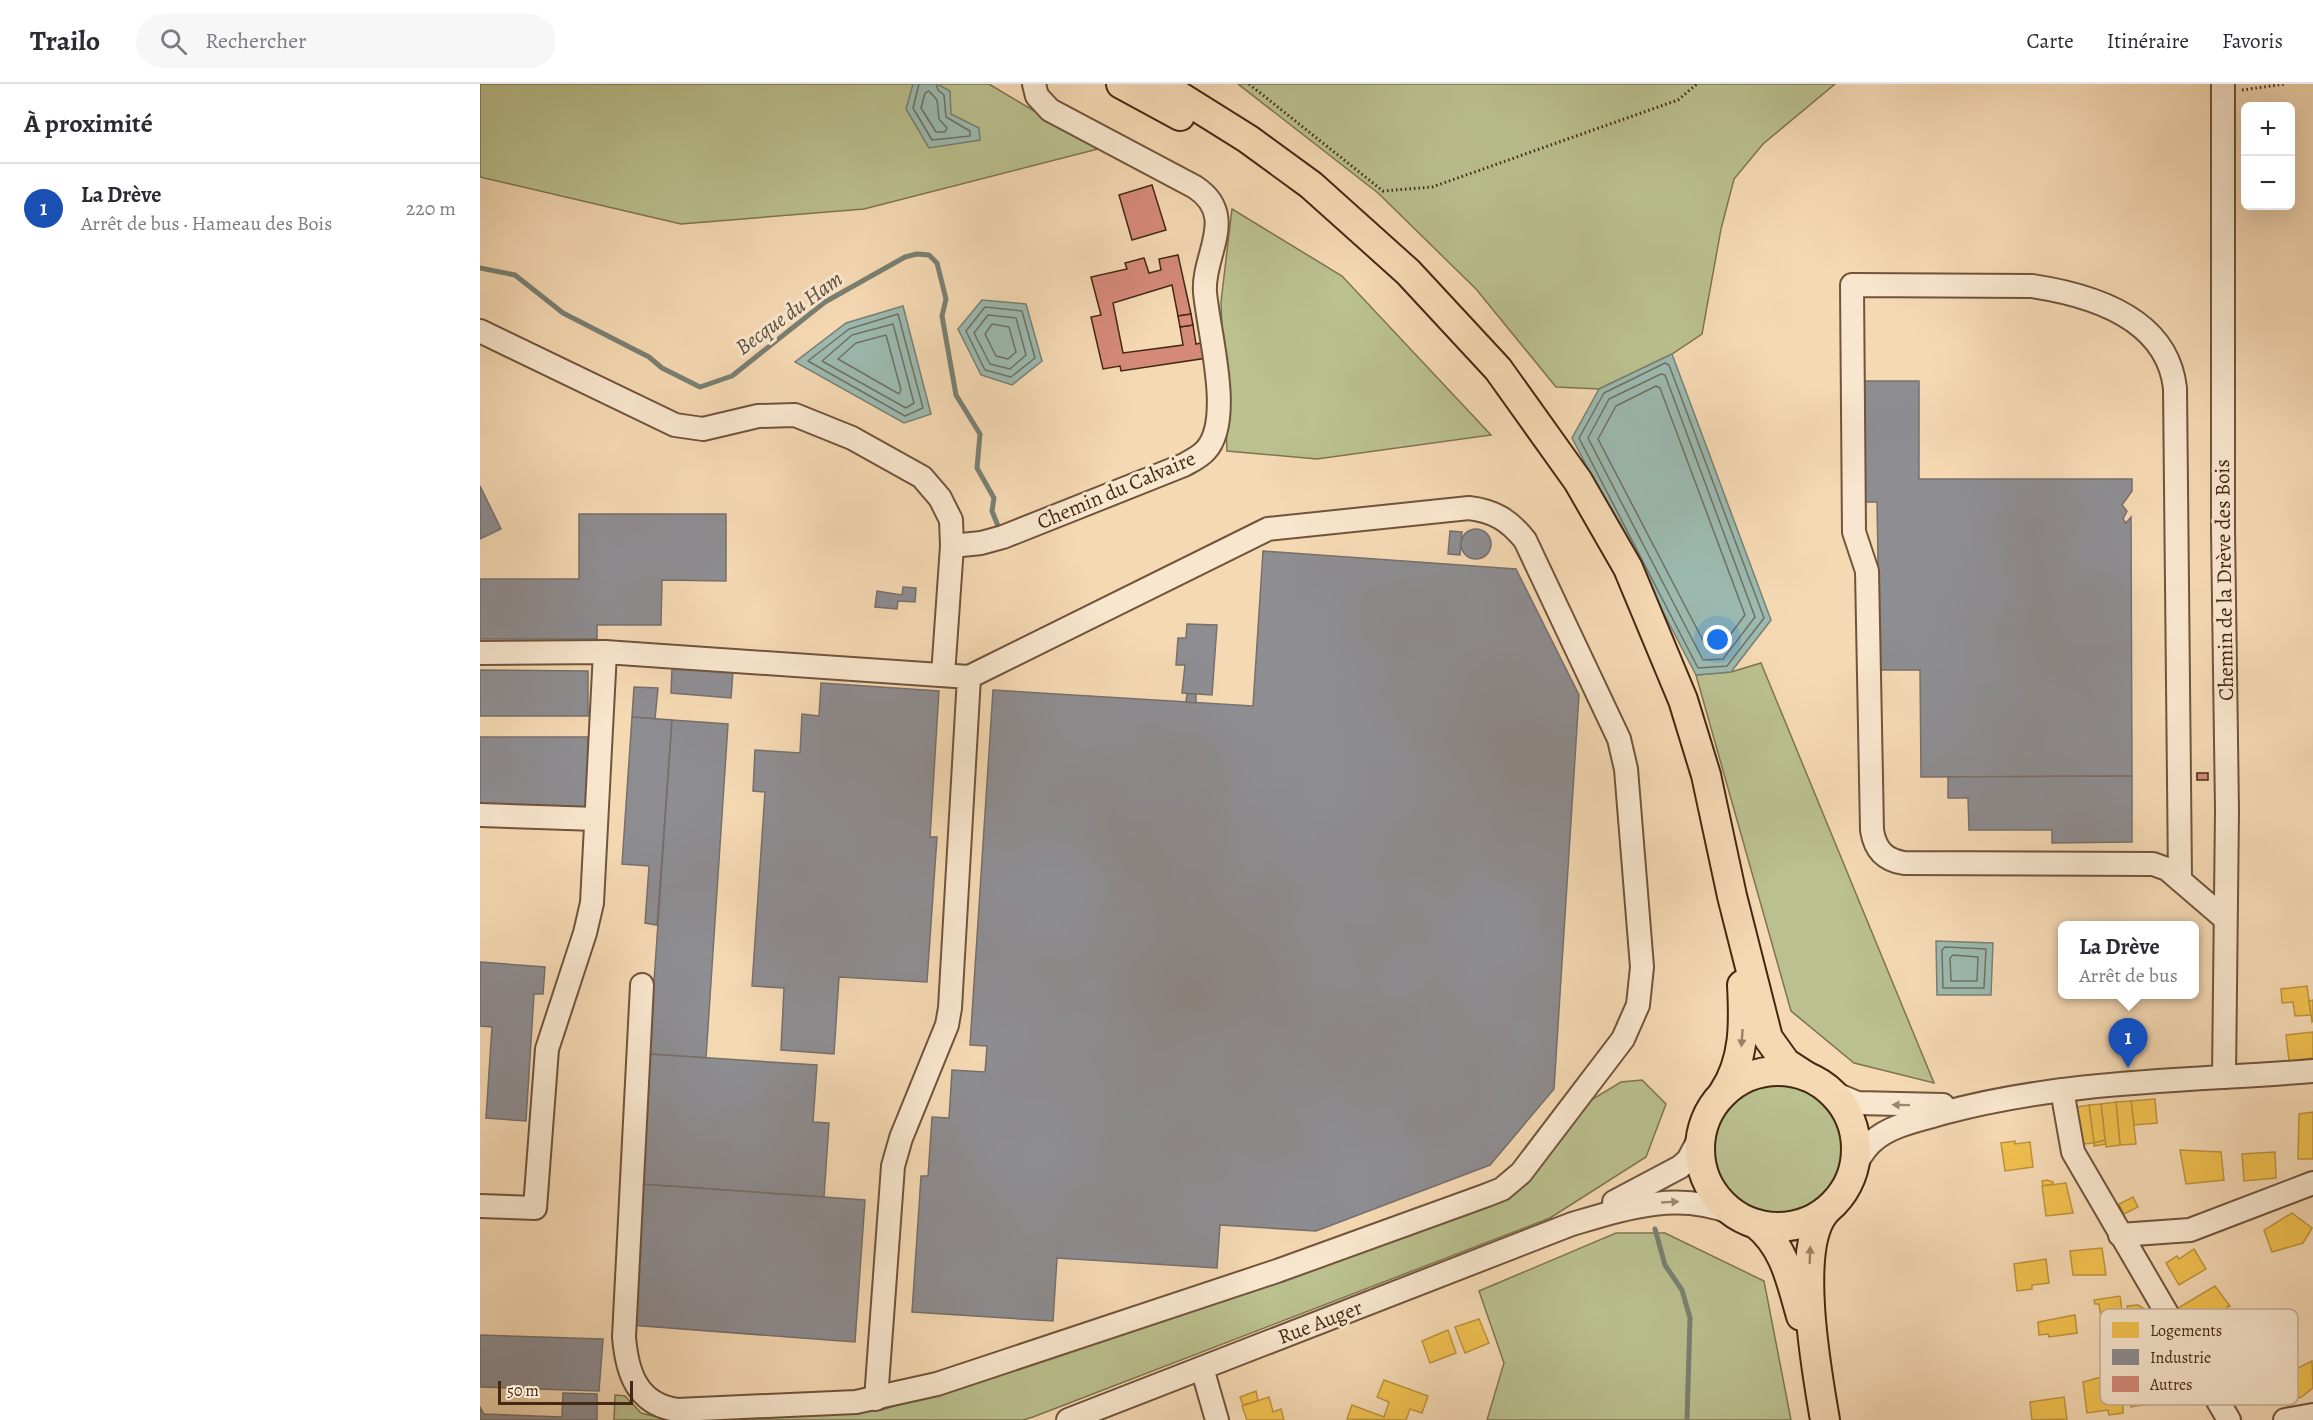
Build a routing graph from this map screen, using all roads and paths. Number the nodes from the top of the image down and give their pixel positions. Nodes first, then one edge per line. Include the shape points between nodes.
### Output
1 (1034, 84) edge
2 (1121, 84) edge
3 (1161, 84) edge
4 (1249, 84) edge
5 (1697, 84) edge
6 (2285, 84) edge
7 (2223, 86) edge
8 (1364, 233) junction
9 (480, 331) edge
10 (952, 546) junction
11 (605, 652) junction
12 (480, 653) edge
13 (943, 675) junction
14 (969, 677) junction
15 (480, 815) edge
16 (596, 819) junction
17 (2145, 864) junction
18 (2180, 879) junction
19 (1732, 896) junction
20 (2224, 925) junction
21 (642, 985) dead end
22 (2313, 1071) edge
23 (1806, 1076) junction
24 (2224, 1077) junction
25 (2062, 1090) junction
26 (1831, 1092) junction
27 (1723, 1093) junction
28 (1980, 1103) junction
29 (1701, 1136) junction
30 (1853, 1168) junction
31 (2313, 1183) edge
32 (480, 1206) edge
33 (1824, 1212) junction
34 (1744, 1219) junction
35 (1572, 1224) junction
36 (2120, 1235) junction
37 (2164, 1309) edge
38 (1202, 1368) junction
39 (1818, 1376) junction
40 (876, 1399) junction
41 (2220, 1405) edge
42 (2313, 1415) edge
43 (1068, 1420) edge
44 (1217, 1420) edge
45 (1825, 1420) edge
46 (2224, 1420) edge
47 (2229, 1420) edge
48 (2285, 1420) edge

1 - 10 street, Chemin du Calvaire via 1037,96 1050,110 1195,187 1213,206 1217,233 1205,291 1218,380 1216,424 1207,450 1184,465 1003,537
2 - 8 main road via 1274,171
3 - 8 main road via 1276,158
4 - 5 path via 1383,191 1432,187 1678,100
6 - 7 path via 2244,90
7 - 20 street, Chemin de la Drève des Bois via 2227,810
8 - 19 main road via 1422,286 1491,361 1547,435 1607,529 1647,610 1683,700 1706,775
9 - 10 street via 685,429 784,414 830,428 922,477 948,510
10 - 13 street
11 - 12 street
11 - 13 street
11 - 16 street
13 - 14 street
14 - 40 street via 950,1008 893,1166
14 - 40 street via 1268,530 1469,508 1495,513 1525,540 1619,739 1626,769 1641,988 1623,1039 1521,1173 1502,1189 1255,1279 937,1384
15 - 16 street
16 - 32 street via 589,918 547,1049 535,1208
17 - 18 street via 2163,866
17 - 18 street via 1904,862 1887,858 1877,847 1872,830 1867,571 1854,532 1852,285 2032,286 2056,290 2122,312 2143,327 2164,353 2175,388
17 - 20 street
18 - 20 street
19 - 23 main road via 1768,1038 1786,1063
19 -> 27 main road via 1742,983 1743,1037 1737,1070
20 - 24 street, Chemin de la Drève des Bois
21 - 40 street via 624,1337 632,1381 652,1402 677,1410
22 - 24 street
23 - 26 main road
23 - 27 main road via 1786,1071 1757,1074
24 - 25 street via 2149,1080
25 - 28 street
25 - 36 street via 2073,1152
28 -> 26 street via 1873,1105 1845,1100
26 - 30 main road via 1843,1106 1854,1131
27 - 29 main road via 1706,1117
28 - 30 street via 1882,1135
29 - 34 main road via 1700,1156 1712,1192
29 - 35 street, Rue Auger via 1688,1160 1670,1174
30 - 33 main road via 1843,1192
31 - 36 street via 2190,1230
33 - 34 main road via 1792,1226
39 -> 33 main road via 1810,1256 1814,1229
35 -> 34 street, Rue Auger via 1669,1201 1700,1202
34 - 39 main road via 1774,1240 1786,1265
35 - 38 street, Rue Auger
36 - 37 street
38 - 43 street, Rue Auger
38 - 44 street
39 - 45 main road
41 - 47 street
42 - 48 street
46 - 47 street

